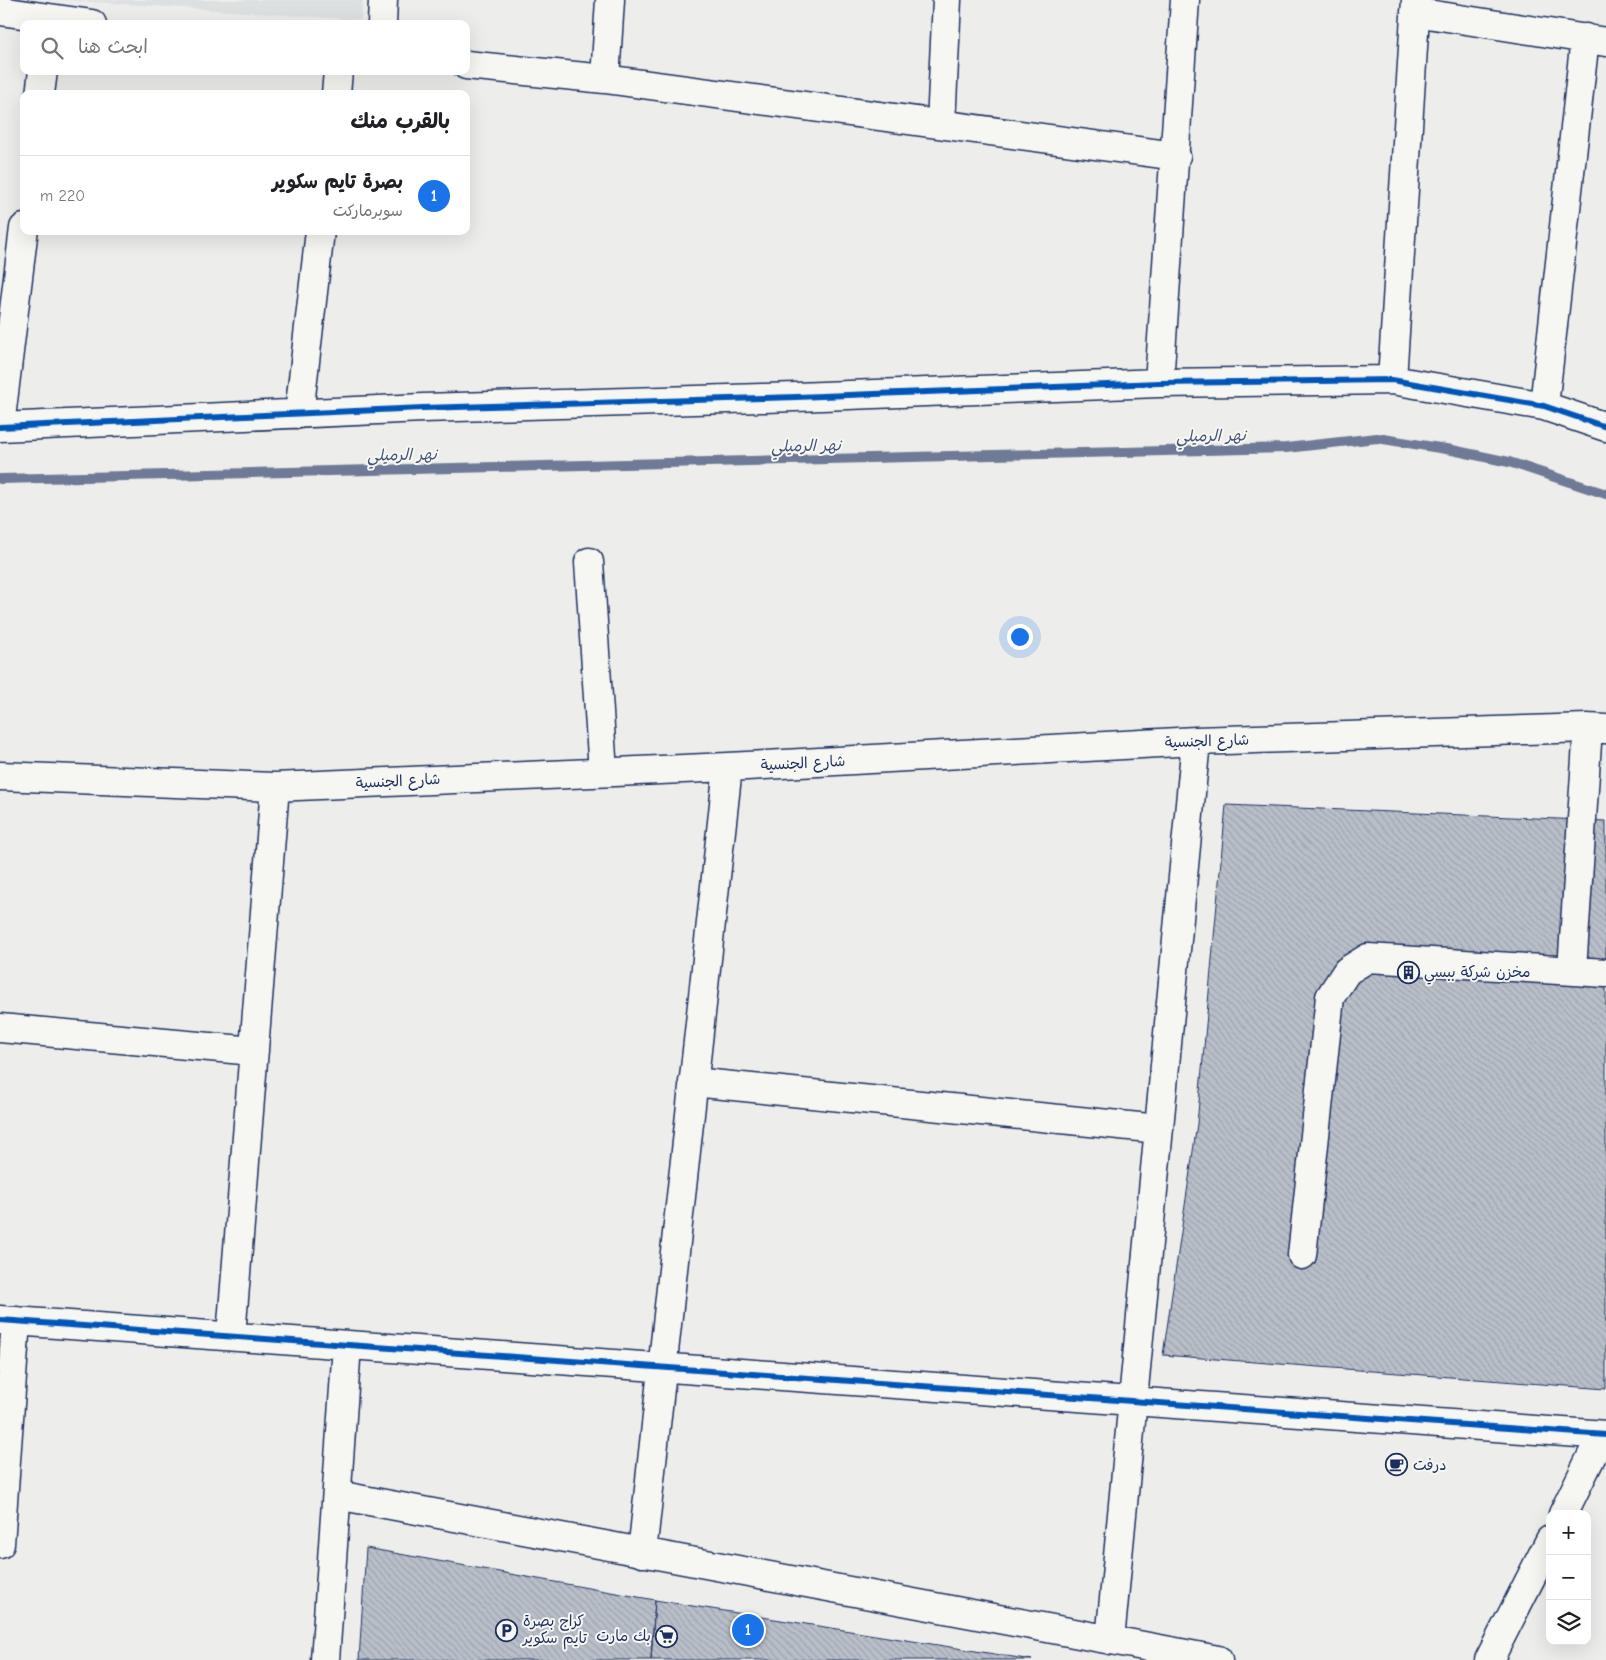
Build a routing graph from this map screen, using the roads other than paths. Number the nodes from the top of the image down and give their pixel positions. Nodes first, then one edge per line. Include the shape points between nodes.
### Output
1 (383, 0) edge
2 (610, 0) edge
3 (947, 0) edge
4 (1185, 0) edge
5 (1415, 6) edge
6 (0, 11) edge
7 (44, 20) edge
8 (382, 20) edge
9 (1595, 40) edge
10 (470, 65) edge
11 (42, 75) edge
12 (338, 75) edge
13 (605, 79) junction
14 (40, 90) edge
15 (336, 90) edge
16 (941, 124) junction
17 (1176, 156) junction
18 (23, 235) edge
19 (320, 235) edge
20 (1392, 380) junction
21 (1159, 383) junction
22 (1544, 406) junction
23 (299, 414) junction
24 (0, 427) edge
25 (1606, 427) edge
26 (589, 562) dead end
27 (1597, 728) edge
28 (1196, 741) junction
29 (728, 767) junction
30 (603, 772) junction
31 (0, 776) edge
32 (275, 787) junction
33 (1572, 970) junction
34 (1606, 973) edge
35 (0, 1028) edge
36 (254, 1051) junction
37 (693, 1082) junction
38 (1159, 1129) junction
39 (1302, 1255) dead end
40 (8, 1320) edge
41 (231, 1336) junction
42 (348, 1345) junction
43 (663, 1367) junction
44 (1133, 1402) junction
45 (1604, 1435) edge
46 (337, 1496) junction
47 (1565, 1510) edge
48 (0, 1544) edge
49 (1546, 1548) edge
50 (642, 1553) junction
51 (1110, 1640) junction
52 (325, 1660) edge
53 (1218, 1660) edge
54 (1489, 1660) edge

1 - 8 street
2 - 13 street
3 - 16 street
4 - 17 street
5 - 9 street
5 - 20 street
6 - 7 street
9 - 22 street
10 - 13 street
11 - 14 street
12 - 15 street
13 - 16 street
16 - 17 street
17 - 21 street
18 - 24 street
19 - 23 street
20 - 21 street
20 - 22 street
21 - 23 street
22 - 25 street
23 - 24 street
26 - 30 street
27 - 28 street, شارع الجنسية
27 - 33 street
28 - 29 street, شارع الجنسية
28 - 38 street
29 - 30 street, شارع الجنسية
29 - 37 street
30 - 32 street, شارع الجنسية
31 - 32 street, شارع الجنسية
32 - 36 street
33 - 34 street
33 - 39 street via 1368,958 1347,971 1330,997
35 - 36 street
36 - 41 street
37 - 38 street
37 - 43 street
38 - 44 street
40 - 41 street
40 - 48 street
41 - 42 street
42 - 43 street
42 - 46 street
43 - 44 street
43 - 50 street
44 - 45 street
44 - 51 street
45 - 47 street
46 - 50 street
46 - 52 street
49 - 54 street
50 - 51 street
51 - 53 street

